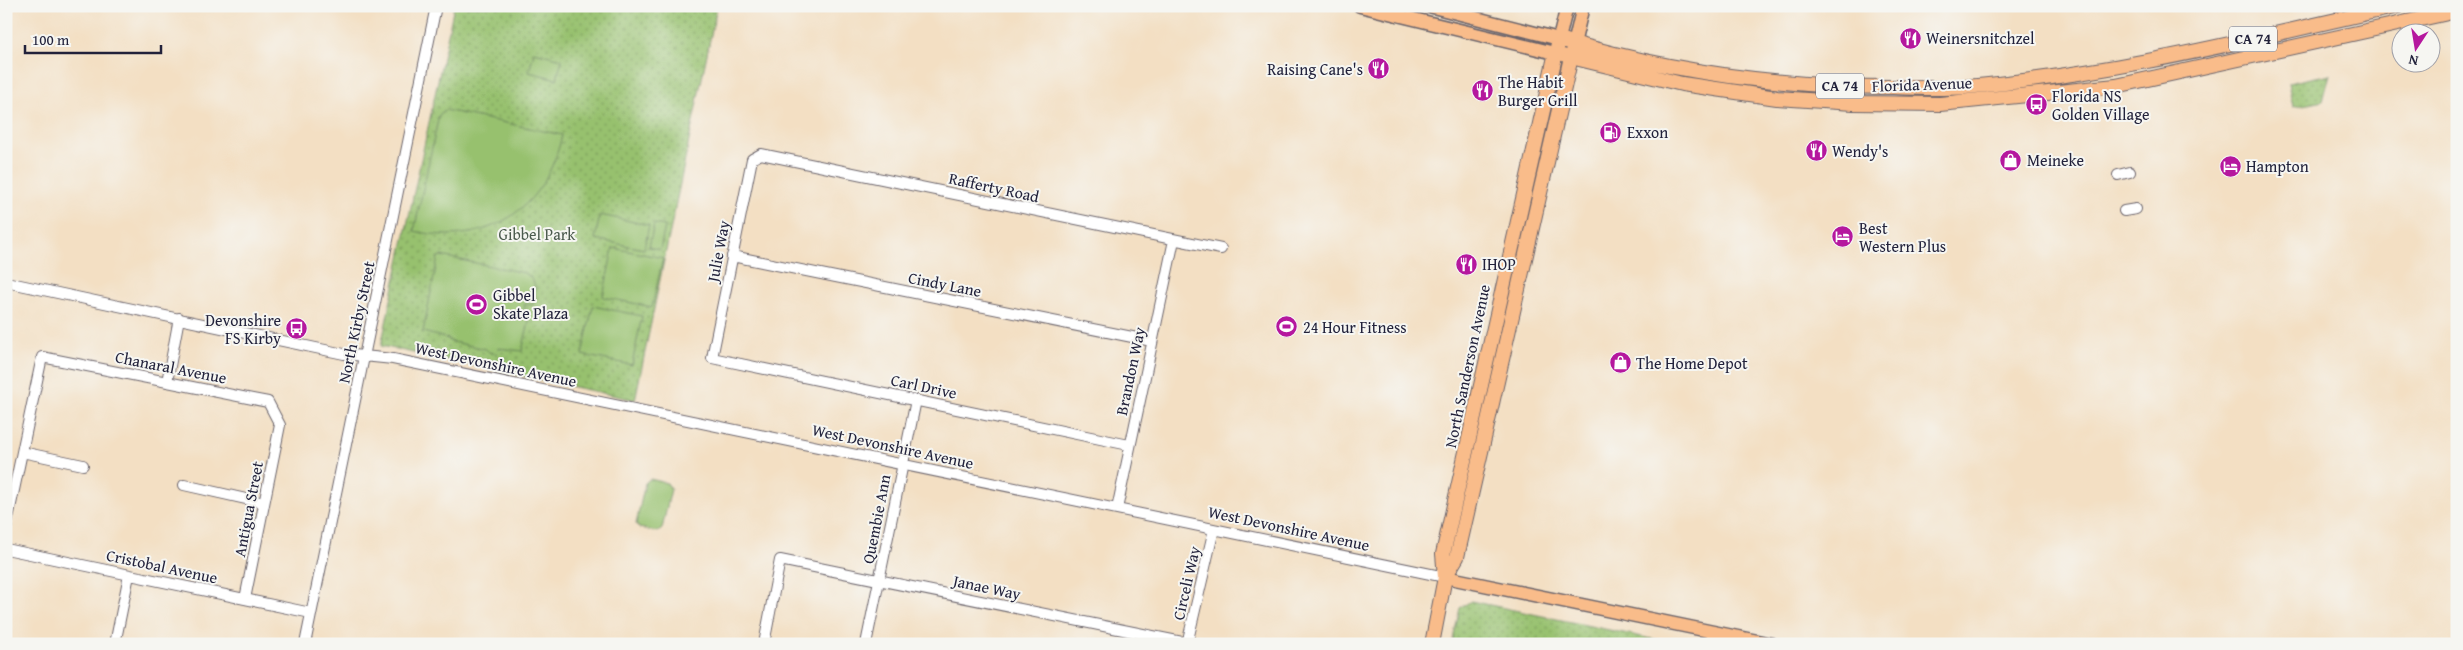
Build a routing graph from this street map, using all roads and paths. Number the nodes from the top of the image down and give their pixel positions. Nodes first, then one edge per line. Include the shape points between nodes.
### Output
1 (436, 6) edge
2 (1360, 6) edge
3 (1429, 6) edge
4 (1567, 6) edge
5 (1583, 6) edge
6 (2398, 6) edge
7 (2457, 11) edge
8 (1558, 46) junction
9 (1573, 50) junction
10 (1987, 84) junction
11 (1853, 103) junction
12 (761, 154) joint
13 (2130, 172) dead end
14 (2118, 175) dead end
15 (1528, 176) junction
16 (1523, 197) junction
17 (2136, 209) dead end
18 (2124, 211) dead end
19 (1532, 234) junction
20 (1174, 240) junction
21 (1529, 248) junction
22 (1221, 249) dead end
23 (732, 256) junction
24 (6, 282) edge
25 (179, 318) junction
26 (1152, 341) junction
27 (365, 356) junction
28 (712, 358) joint
29 (167, 382) junction
30 (916, 400) junction
31 (280, 426) joint
32 (1130, 445) junction
33 (22, 452) junction
34 (902, 464) junction
35 (83, 465) dead end
36 (184, 485) dead end
37 (264, 503) junction
38 (1117, 509) junction
39 (6, 528) edge
40 (1214, 529) junction
41 (6, 549) edge
42 (129, 574) junction
43 (1445, 577) junction
44 (880, 579) junction
45 (245, 599) junction
46 (311, 613) junction
47 (1187, 643) edge
48 (115, 644) edge
49 (305, 644) edge
50 (764, 644) edge
51 (866, 644) edge
52 (1432, 644) edge
53 (1772, 644) edge

1 - 27 street, North Kirby Street
2 - 8 main road, Florida Avenue
3 - 8 main road, Florida Avenue / CA 74
4 - 8 main road
5 - 9 main road
6 - 10 highway, Florida Avenue / CA 74 via 2121,66
7 - 11 highway, Florida Avenue via 2116,86 1940,104
8 - 9 highway, Florida Avenue / CA 74
8 - 15 highway, North Sanderson Avenue
9 - 10 highway, Florida Avenue / CA 74 via 1797,83 1873,87
9 - 11 highway, Florida Avenue via 1682,84 1777,98
9 - 19 highway, North Sanderson Avenue
10 - 11 highway via 1958,94 1856,95
12 - 20 street, Rafferty Road
12 - 23 street, Julie Way via 752,159
13 - 14 street
15 - 16 highway, North Sanderson Avenue
15 - 19 highway via 1536,181
16 - 21 highway via 1525,223 1522,240
16 - 43 highway, North Sanderson Avenue via 1443,554
17 - 18 street
19 - 21 highway, North Sanderson Avenue
20 - 22 street, Rafferty Road
20 - 26 street, Brandon Way
21 - 43 highway, North Sanderson Avenue via 1457,557
23 - 26 street, Cindy Lane
23 - 28 street, Julie Way
24 - 25 street, West Devonshire Avenue
25 - 27 street, West Devonshire Avenue
25 - 29 street
26 - 32 street, Brandon Way
27 - 34 street, West Devonshire Avenue via 393,359
27 - 46 street, North Kirby Street
28 - 30 street, Carl Drive
29 - 31 street, Chanaral Avenue via 268,402
29 - 33 street, Chanaral Avenue via 42,357
30 - 32 street, Carl Drive
30 - 34 street, Quembie Ann
31 - 37 street, Antigua Street
32 - 38 street, Brandon Way
33 - 35 street
33 - 39 street
34 - 38 street, West Devonshire Avenue
34 - 44 street, Quembie Ann
36 - 37 street
37 - 45 street, Antigua Street
38 - 40 street, West Devonshire Avenue
40 - 43 street, West Devonshire Avenue
40 - 47 street, Circeli Way
41 - 42 street, Cristobal Avenue
42 - 45 street, Cristobal Avenue
42 - 48 street
43 - 52 highway, North Sanderson Avenue
43 - 53 main road, West Devonshire Avenue
44 - 47 street, Janae Way
44 - 50 street, Janae Way via 780,560
44 - 51 street, Quembie Ann
45 - 46 street, Cristobal Avenue
46 - 49 street, North Kirby Street

